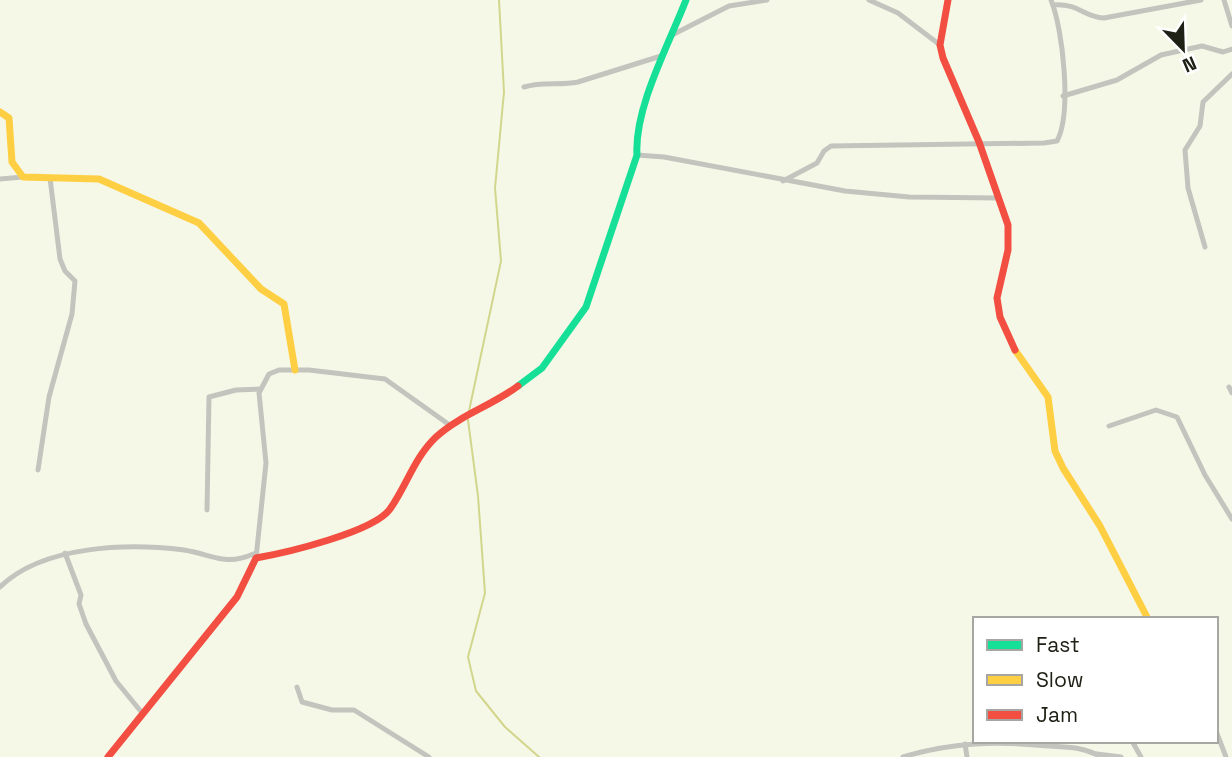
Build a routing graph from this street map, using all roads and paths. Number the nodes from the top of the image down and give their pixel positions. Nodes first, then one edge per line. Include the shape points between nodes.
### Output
1 (686, 0) edge
2 (766, 0) edge
3 (869, 0) edge
4 (948, 0) edge
5 (1201, 0) edge
6 (1224, 0) edge
7 (1052, 2) edge
8 (1232, 26) edge
9 (672, 35) junction
10 (940, 45) junction
11 (1232, 50) edge
12 (661, 57) junction
13 (1232, 74) edge
14 (524, 87) dead end
15 (1063, 96) junction
16 (0, 112) edge
17 (979, 142) junction
18 (637, 155) junction
19 (23, 177) junction
20 (50, 178) junction
21 (0, 179) edge
22 (783, 181) junction
23 (998, 198) junction
24 (1205, 247) dead end
25 (295, 370) junction
26 (260, 389) junction
27 (451, 426) junction
28 (1108, 426) dead end
29 (38, 470) dead end
30 (207, 510) dead end
31 (1232, 519) edge
32 (65, 553) junction
33 (256, 556) junction
34 (0, 587) edge
35 (1147, 617) edge
36 (297, 687) dead end
37 (143, 714) junction
38 (1218, 736) edge
39 (979, 743) edge
40 (1025, 743) edge
41 (965, 744) junction
42 (1098, 755) edge
43 (108, 757) edge
44 (429, 757) edge
45 (905, 757) edge
46 (967, 757) edge
47 (1121, 757) edge
48 (1226, 757) edge

1 - 9 street
2 - 9 street via 729,6
3 - 10 street via 898,13
4 - 10 street
5 - 7 street via 1104,18
6 - 8 street
7 - 15 street via 1063,45
9 - 12 street
10 - 17 street via 950,80
11 - 15 street via 1202,46 1161,55 1117,80
12 - 14 street via 578,82
12 - 18 street via 636,140
13 - 24 street via 1203,102 1196,136 1185,150 1188,188
15 - 17 street via 1057,141
16 - 19 street via 9,118 12,162
17 - 22 street via 831,146 817,163
17 - 23 street
18 - 22 street
18 - 27 street via 594,286 574,327 542,368 486,409
19 - 20 street
19 - 21 street
20 - 25 street via 115,183 208,229 261,289 284,304
20 - 29 street via 60,259 75,281
22 - 23 street via 909,197
23 - 35 street via 1009,232 997,298 1000,317 1019,358 1048,397 1055,451 1063,468 1100,526
25 - 26 street via 269,374
25 - 27 street via 385,379
26 - 30 street via 209,397
26 - 33 street via 266,473
27 - 33 street via 414,462 390,510 376,523 285,553
28 - 31 street via 1156,410 1177,417
32 - 33 street via 160,549 229,561
32 - 34 street via 38,563
32 - 37 street via 86,624 116,681
33 - 37 street via 237,597
36 - 44 street via 302,702 354,710
37 - 43 street
38 - 48 street
39 - 41 street
40 - 42 street
41 - 45 street
41 - 46 street
42 - 47 street

